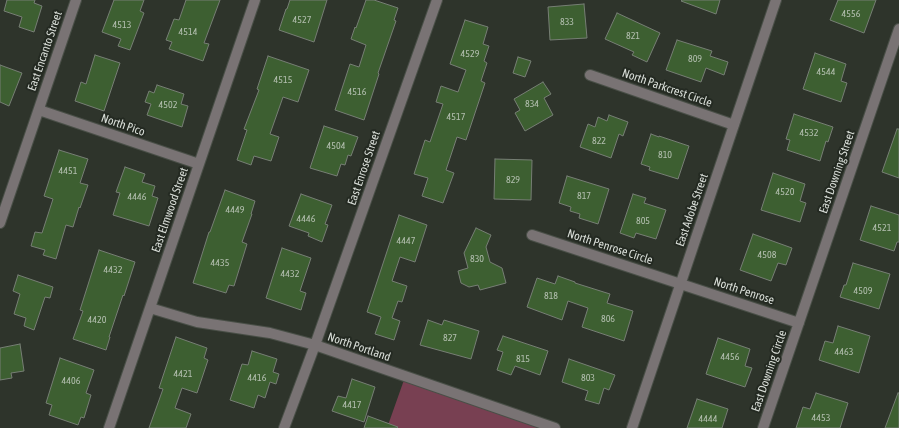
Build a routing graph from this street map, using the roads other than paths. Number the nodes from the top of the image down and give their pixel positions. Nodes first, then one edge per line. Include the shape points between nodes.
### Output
1 (76, 0) edge
2 (255, 0) edge
3 (437, 0) edge
4 (776, 0) edge
5 (899, 29) edge
6 (590, 75) dead end
7 (39, 110) junction
8 (734, 124) junction
9 (199, 164) junction
10 (0, 223) edge
11 (532, 235) dead end
12 (681, 284) junction
13 (150, 308) junction
14 (799, 323) junction
15 (315, 345) junction
16 (109, 428) edge
17 (284, 428) edge
18 (555, 428) edge
19 (632, 428) edge
20 (763, 428) edge

1 - 7 street, East Encanto Street
2 - 9 street, East Elmwood Street
3 - 15 street, East Enrose Street
4 - 8 street, East Adobe Street
5 - 14 street, East Downing Street
6 - 8 street, North Parkcrest Circle
7 - 9 street, North Pico
7 - 10 street, East Encanto Street
8 - 12 street, East Adobe Street
9 - 13 street, East Elmwood Street
11 - 12 street, North Penrose Circle
12 - 14 street, North Penrose
12 - 19 street, East Adobe Street
13 - 15 street, North Portland via 197,322 270,333
13 - 16 street, East Elmwood Street
14 - 20 street, East Downing Circle
15 - 17 street, East Enrose Street
15 - 18 street, North Portland

